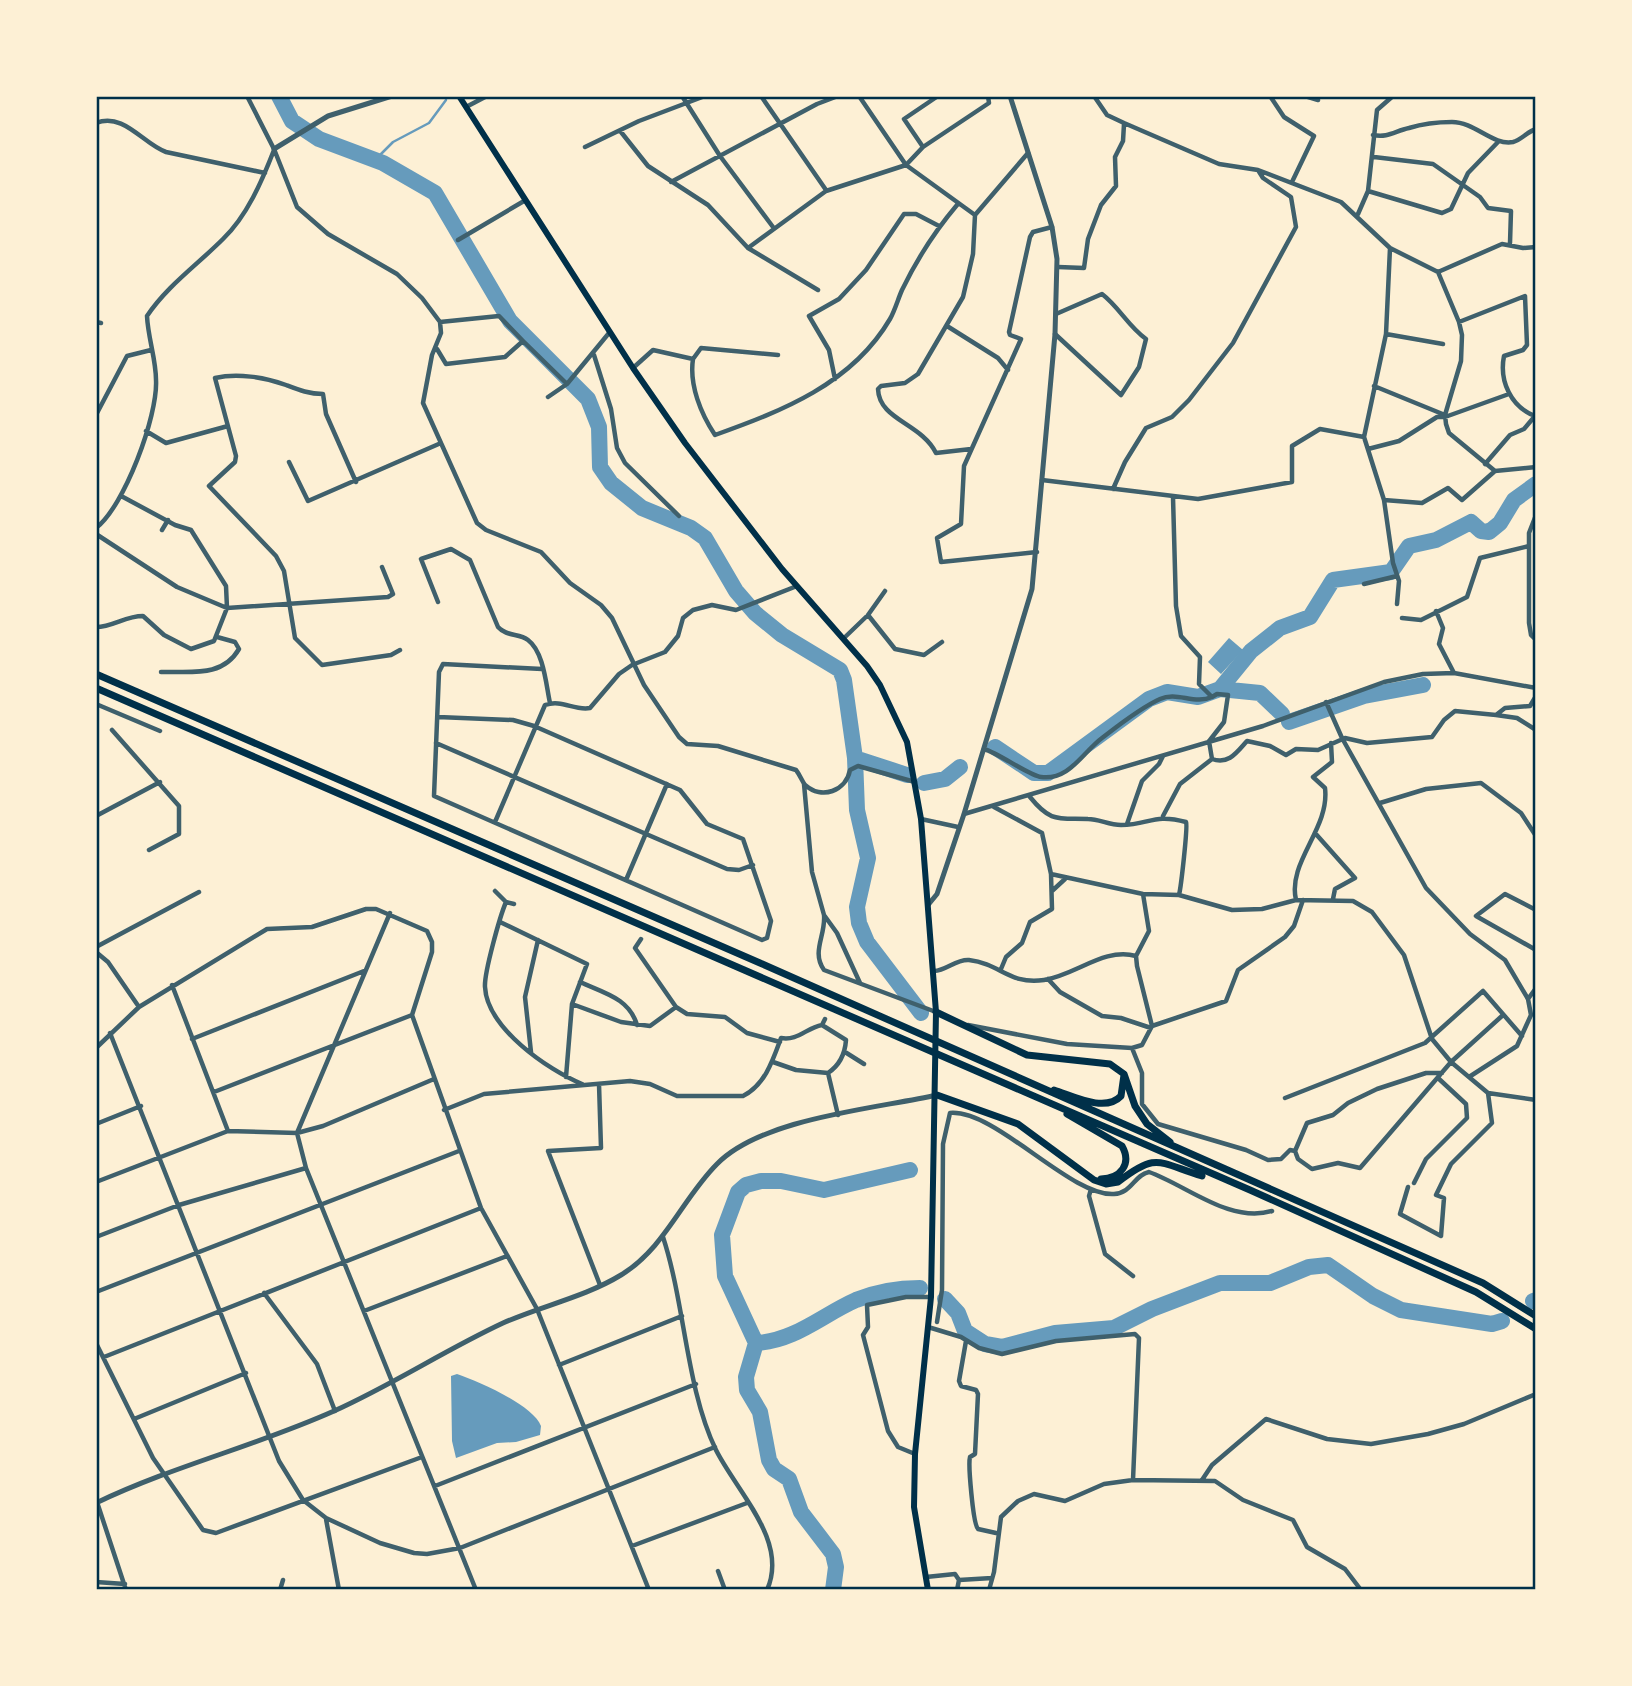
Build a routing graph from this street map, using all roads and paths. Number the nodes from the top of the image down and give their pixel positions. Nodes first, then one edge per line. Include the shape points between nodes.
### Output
1 (247, 96) edge
2 (393, 96) edge
3 (459, 96) edge
4 (486, 96) edge
5 (682, 96) edge
6 (705, 96) edge
7 (761, 96) edge
8 (838, 96) edge
9 (859, 96) edge
10 (938, 96) edge
11 (988, 96) edge
12 (1010, 96) edge
13 (1094, 96) edge
14 (1270, 96) edge
15 (1305, 96) edge
16 (1393, 96) edge
17 (1318, 100) dead end
18 (685, 103) junction
19 (465, 108) junction
20 (96, 123) edge
21 (779, 124) junction
22 (1124, 124) junction
23 (1536, 130) edge
24 (621, 132) junction
25 (1373, 135) junction
26 (1498, 142) junction
27 (585, 147) dead end
28 (923, 147) junction
29 (274, 149) junction
30 (1029, 152) junction
31 (720, 156) junction
32 (1374, 157) junction
33 (906, 165) junction
34 (1258, 170) junction
35 (265, 173) junction
36 (671, 182) junction
37 (1292, 182) junction
38 (1461, 183) junction
39 (826, 191) junction
40 (1368, 191) junction
41 (524, 201) junction
42 (957, 205) junction
43 (1358, 214) junction
44 (975, 215) junction
45 (940, 226) junction
46 (1052, 227) junction
47 (774, 228) junction
48 (458, 240) dead end
49 (1510, 243) junction
50 (1536, 247) edge
51 (748, 248) junction
52 (1390, 248) junction
53 (1058, 267) junction
54 (1438, 272) junction
55 (818, 290) dead end
56 (828, 296) dead end
57 (835, 301) junction
58 (1056, 314) junction
59 (1460, 321) junction
60 (440, 322) junction
61 (947, 326) junction
62 (609, 333) junction
63 (1055, 334) junction
64 (1386, 334) junction
65 (523, 341) junction
66 (1443, 344) dead end
67 (437, 349) junction
68 (151, 350) junction
69 (594, 355) junction
70 (778, 355) dead end
71 (693, 359) junction
72 (633, 368) junction
73 (1008, 370) junction
74 (835, 379) junction
75 (567, 383) junction
76 (1374, 386) junction
77 (1509, 394) junction
78 (548, 397) dead end
79 (96, 415) edge
80 (1445, 416) junction
81 (1536, 416) edge
82 (229, 426) junction
83 (146, 430) junction
84 (1364, 438) junction
85 (441, 443) junction
86 (971, 449) junction
87 (1368, 449) junction
88 (289, 462) dead end
89 (1485, 464) junction
90 (1536, 467) edge
91 (1496, 471) junction
92 (1042, 480) junction
93 (356, 482) junction
94 (1113, 489) junction
95 (123, 497) junction
96 (1173, 497) junction
97 (1384, 500) junction
98 (1536, 515) edge
99 (679, 516) dead end
100 (168, 520) junction
101 (96, 528) edge
102 (163, 530) dead end
103 (96, 534) edge
104 (1529, 546) junction
105 (1037, 552) junction
106 (382, 567) dead end
107 (1396, 575) junction
108 (1364, 584) dead end
109 (796, 586) junction
110 (885, 591) dead end
111 (287, 602) junction
112 (438, 602) dead end
113 (1397, 604) dead end
114 (227, 608) junction
115 (1436, 611) junction
116 (867, 615) junction
117 (1402, 618) dead end
118 (96, 627) edge
119 (217, 636) junction
120 (843, 639) junction
121 (1536, 640) edge
122 (942, 642) dead end
123 (400, 649) dead end
124 (632, 664) junction
125 (542, 668) junction
126 (161, 671) dead end
127 (1454, 673) junction
128 (96, 674) edge
129 (96, 688) edge
130 (1536, 688) edge
131 (1536, 696) edge
132 (1211, 697) junction
133 (550, 703) junction
134 (1326, 703) junction
135 (96, 704) edge
136 (1496, 715) junction
137 (438, 717) junction
138 (534, 726) junction
139 (112, 730) dead end
140 (1536, 730) edge
141 (160, 732) dead end
142 (1342, 738) junction
143 (1209, 741) junction
144 (436, 743) junction
145 (1331, 743) junction
146 (984, 749) junction
147 (1163, 755) junction
148 (1212, 759) junction
149 (514, 775) junction
150 (160, 782) junction
151 (916, 782) junction
152 (667, 784) junction
153 (804, 784) junction
154 (1030, 797) junction
155 (1380, 803) junction
156 (994, 807) junction
157 (964, 814) junction
158 (96, 816) edge
159 (1163, 816) junction
160 (921, 819) junction
161 (495, 822) junction
162 (1127, 824) junction
163 (958, 827) junction
164 (646, 832) junction
165 (1315, 833) junction
166 (1536, 836) edge
167 (149, 850) dead end
168 (753, 865) junction
169 (1051, 874) junction
170 (1065, 879) junction
171 (626, 880) junction
172 (495, 891) dead end
173 (199, 892) dead end
174 (1051, 892) junction
175 (1143, 894) junction
176 (1179, 895) junction
177 (1333, 899) junction
178 (1296, 900) junction
179 (1303, 900) junction
180 (506, 902) junction
181 (514, 904) dead end
182 (928, 905) junction
183 (1536, 910) edge
184 (390, 913) junction
185 (824, 915) junction
186 (500, 922) junction
187 (641, 939) dead end
188 (538, 940) junction
189 (96, 950) edge
190 (1536, 950) edge
191 (1136, 956) junction
192 (1001, 969) junction
193 (365, 970) junction
194 (934, 971) junction
195 (843, 978) junction
196 (1048, 979) junction
197 (580, 982) junction
198 (860, 983) junction
199 (172, 985) junction
200 (839, 987) dead end
201 (1536, 988) edge
202 (1528, 999) junction
203 (572, 1004) junction
204 (139, 1007) junction
205 (676, 1007) junction
206 (936, 1012) junction
207 (412, 1015) junction
208 (1503, 1015) junction
209 (825, 1019) dead end
210 (961, 1024) junction
211 (822, 1025) junction
212 (638, 1026) junction
213 (1152, 1027) junction
214 (110, 1033) junction
215 (1522, 1035) junction
216 (192, 1039) junction
217 (1432, 1039) junction
218 (780, 1042) junction
219 (333, 1044) junction
220 (96, 1048) edge
221 (1132, 1048) junction
222 (531, 1052) junction
223 (845, 1052) junction
224 (773, 1062) junction
225 (1451, 1062) junction
226 (864, 1065) dead end
227 (828, 1073) junction
228 (1125, 1074) junction
229 (1440, 1075) junction
230 (1469, 1077) junction
231 (566, 1078) junction
232 (434, 1079) junction
233 (599, 1084) junction
234 (585, 1085) junction
235 (1023, 1085) junction
236 (214, 1092) junction
237 (1488, 1093) junction
238 (937, 1095) junction
239 (1285, 1098) dead end
240 (1536, 1100) edge
241 (141, 1106) junction
242 (444, 1110) junction
243 (838, 1116) junction
244 (96, 1124) edge
245 (228, 1131) junction
246 (296, 1133) junction
247 (1295, 1151) junction
248 (459, 1152) junction
249 (160, 1155) junction
250 (1198, 1158) junction
251 (306, 1168) junction
252 (1094, 1180) junction
253 (96, 1182) edge
254 (1414, 1183) dead end
255 (1408, 1187) dead end
256 (1091, 1189) junction
257 (1250, 1190) junction
258 (323, 1203) junction
259 (179, 1205) junction
260 (481, 1208) junction
261 (1272, 1211) dead end
262 (96, 1237) edge
263 (663, 1237) junction
264 (198, 1254) junction
265 (507, 1256) junction
266 (345, 1261) junction
267 (1133, 1276) dead end
268 (600, 1285) junction
269 (96, 1293) edge
270 (264, 1293) junction
271 (931, 1297) junction
272 (537, 1309) junction
273 (220, 1311) junction
274 (364, 1311) junction
275 (682, 1316) junction
276 (1536, 1316) edge
277 (937, 1322) dead end
278 (928, 1327) junction
279 (1536, 1329) edge
280 (966, 1341) junction
281 (96, 1343) edge
282 (104, 1357) junction
283 (559, 1366) junction
284 (246, 1373) junction
285 (393, 1381) junction
286 (696, 1384) junction
287 (1536, 1394) edge
288 (335, 1411) junction
289 (134, 1419) junction
290 (584, 1427) junction
291 (270, 1438) junction
292 (715, 1447) junction
293 (915, 1454) junction
294 (422, 1457) junction
295 (162, 1474) junction
296 (1133, 1480) junction
297 (1201, 1480) junction
298 (435, 1486) junction
299 (611, 1490) junction
300 (303, 1500) junction
301 (97, 1501) edge
302 (747, 1503) junction
303 (326, 1518) junction
304 (996, 1533) junction
305 (632, 1546) junction
306 (460, 1548) junction
307 (718, 1571) dead end
308 (926, 1577) junction
309 (992, 1578) junction
310 (283, 1580) dead end
311 (959, 1580) junction
312 (96, 1582) edge
313 (125, 1587) edge
314 (1536, 1589) edge
315 (280, 1590) edge
316 (339, 1590) edge
317 (476, 1590) edge
318 (649, 1590) edge
319 (725, 1590) edge
320 (767, 1590) edge
321 (928, 1590) edge
322 (957, 1590) edge
323 (989, 1590) edge
324 (1361, 1590) edge
325 (1510, 1590) edge

1 - 29 street
2 - 29 street via 328,116
3 - 19 main road
4 - 19 street
5 - 18 street
6 - 18 street
7 - 21 street
8 - 21 street
9 - 33 street
10 - 28 street via 904,119
11 - 28 street via 989,103
12 - 30 street
13 - 22 street via 1107,115
14 - 37 street via 1284,117 1314,136
15 - 17 street
16 - 25 street via 1377,110
18 - 24 street
18 - 31 street
19 - 41 main road
20 - 35 street via 103,120 128,126 166,152
21 - 31 street
21 - 39 street
22 - 34 street via 1219,164
22 - 53 street via 1123,141 1115,157 1116,186 1101,205 1088,239 1084,268
23 - 26 street via 1515,142
24 - 27 street
24 - 36 street via 648,166
25 - 26 street via 1383,137 1408,128 1454,122 1485,132
25 - 32 street
26 - 38 street
28 - 33 street
29 - 35 street
29 - 60 street via 306,217 397,274
30 - 44 street
30 - 46 street
31 - 36 street
31 - 47 street
32 - 38 street via 1433,164
32 - 40 street
33 - 39 street
33 - 42 street
34 - 37 street
34 - 94 street via 1291,197 1296,227 1233,344 1172,417 1146,428
35 - 68 street via 225,237 146,316
36 - 51 street via 708,205
37 - 43 street via 1342,202
38 - 40 street via 1451,209 1442,213
38 - 49 street via 1488,208 1511,211
39 - 47 street
40 - 43 street
41 - 48 street
41 - 62 main road
42 - 44 street
42 - 45 street
43 - 52 street
44 - 61 street via 973,254 963,297
45 - 57 street via 904,214 866,270
45 - 74 street via 922,252 891,318
46 - 53 street
46 - 73 street via 1030,237 1009,332 1021,339
47 - 51 street
49 - 50 street
49 - 54 street
51 - 55 street
52 - 54 street
52 - 64 street
53 - 58 street
54 - 59 street
56 - 57 street
57 - 74 street via 809,316 828,350
58 - 63 street
58 - 63 street via 1102,294 1146,340 1139,367 1121,395
59 - 77 street via 1525,296 1527,345 1523,351 1508,353 1503,361
59 - 80 street via 1461,361
60 - 65 street via 499,316
60 - 67 street
61 - 73 street via 998,358
61 - 86 street via 912,380 881,386 877,393 893,417 924,435 936,453
62 - 69 street
62 - 72 main road
63 - 92 street
64 - 66 street
64 - 76 street
65 - 67 street via 505,357 446,364
65 - 75 street
67 - 85 street via 423,402
68 - 79 street via 127,356
68 - 83 street via 156,382
69 - 75 street
69 - 99 street via 611,409 617,448 625,463
70 - 71 street via 701,348
71 - 72 street via 653,350
71 - 74 street via 693,384 704,418 716,435 789,407
72 - 109 main road
73 - 86 street
75 - 78 street
76 - 80 street
76 - 84 street
77 - 80 street
77 - 81 street via 1522,410
80 - 87 street via 1399,441
80 - 89 street via 1449,433
81 - 89 street via 1510,435
82 - 83 street via 166,443
82 - 93 street via 215,378 241,375 323,394 326,414
82 - 111 street via 235,462 209,486 275,556 284,571
83 - 95 street
84 - 87 street
84 - 96 street via 1332,429 1311,433 1292,446 1292,482 1198,499
85 - 93 street
85 - 124 street via 477,523 541,552 570,583 601,605 612,618
86 - 105 street via 964,466 961,524 938,536 940,561
87 - 97 street
88 - 93 street via 308,501
89 - 91 street
90 - 91 street
91 - 97 street via 1462,500 1448,488 1422,503
92 - 94 street
92 - 105 street
94 - 96 street
95 - 100 street
95 - 101 street
96 - 132 street via 1181,636 1200,657 1198,681
97 - 107 street
98 - 104 street
100 - 102 street
100 - 114 street via 191,530 226,586
103 - 114 street via 177,587
104 - 115 street via 1480,558 1467,597
104 - 121 street via 1529,623
105 - 146 street via 1032,589
106 - 111 street via 393,594 388,597
107 - 108 street
107 - 113 street
109 - 120 main road
109 - 124 street via 736,610 712,605 693,610 683,618 665,652
110 - 116 street
111 - 114 street
111 - 123 street via 295,638 322,666
112 - 125 street via 421,559 451,549 470,560 498,627 503,633 527,639
114 - 119 street
115 - 117 street via 1422,620
115 - 127 street via 1443,628 1439,644
116 - 120 street
116 - 122 street via 895,649 924,655
118 - 119 street via 142,616 191,649
119 - 126 street via 235,642 239,649 226,665 208,671
120 - 151 main road via 874,675 893,708
124 - 133 street via 590,708
124 - 153 street via 678,737 688,744 718,746 796,770
125 - 133 street
125 - 137 street via 443,664
127 - 130 street
127 - 134 street via 1384,682
128 - 235 main road via 654,916
129 - 235 main road via 924,1049
131 - 136 street via 1530,706 1505,708
132 - 143 street via 1228,695 1224,722
132 - 146 street via 1202,702 1175,696 1159,699 1100,739 1066,772 1052,776 1040,777
133 - 138 street
134 - 142 street
134 - 143 street
135 - 141 street
136 - 140 street via 1517,718
136 - 142 street via 1455,711 1432,737 1413,740 1367,743
137 - 138 street via 513,720
137 - 144 street
138 - 149 street
138 - 152 street
139 - 150 street
142 - 145 street
142 - 155 street
143 - 147 street
143 - 148 street
144 - 149 street
144 - 161 street via 434,796
145 - 148 street via 1286,755 1247,741 1230,758
145 - 165 street via 1332,762 1313,777 1325,790 1325,810
146 - 157 street
147 - 154 street
147 - 162 street via 1142,781
148 - 159 street via 1180,784
149 - 161 street
149 - 164 street
150 - 158 street
150 - 167 street via 179,806 179,834
151 - 153 street via 858,766 834,790 822,792
151 - 160 main road
152 - 164 street
152 - 168 street via 680,790 707,824 739,835
153 - 185 street via 810,860
154 - 156 street
154 - 162 street via 1059,820
155 - 166 street via 1426,789 1482,783 1521,813
155 - 202 street via 1426,888 1470,934 1505,960
156 - 157 street
156 - 169 street via 1042,833
157 - 163 street
159 - 162 street
159 - 176 street via 1186,822 1189,828
160 - 163 street
160 - 182 main road
161 - 171 street
163 - 182 street via 937,894
164 - 168 street via 727,869
164 - 171 street
165 - 177 street via 1355,878 1335,889
165 - 178 street via 1296,872
168 - 171 street via 771,921 771,930 762,940
169 - 170 street
169 - 174 street
170 - 174 street
170 - 175 street
172 - 180 street
173 - 189 street
174 - 192 street via 1052,909 1030,922
175 - 176 street
175 - 191 street via 1149,931
176 - 178 street via 1232,910 1262,909
177 - 179 street
177 - 217 street via 1366,908 1397,944
178 - 179 street
179 - 213 street via 1285,937 1238,970 1226,1001
180 - 181 street
180 - 186 street
182 - 194 main road
183 - 190 street via 1506,894 1476,916
184 - 193 street
184 - 199 street via 366,909 312,927 267,929
184 - 207 street via 427,931 432,942
185 - 195 street via 820,966
185 - 198 street
186 - 188 street
186 - 222 street via 485,987 503,1026
187 - 205 street via 635,948
188 - 197 street via 586,962
188 - 222 street via 525,996
189 - 204 street
191 - 196 street via 1117,953
191 - 213 street
192 - 194 street via 966,960
192 - 196 street via 1009,978
193 - 216 street
193 - 219 street
194 - 206 main road
195 - 198 street
195 - 200 street
196 - 213 street via 1060,992 1102,1017
197 - 203 street
197 - 212 street via 621,1000 632,1010
198 - 206 street
199 - 204 street
199 - 216 street
201 - 202 street
202 - 215 street via 1531,1014
203 - 212 street
203 - 231 street
204 - 214 street
205 - 212 street via 650,1026
205 - 218 street via 687,1014 725,1017 747,1033
206 - 210 main road
206 - 238 main road
207 - 219 street
207 - 232 street
208 - 215 street
208 - 217 street via 1483,992
208 - 225 street
209 - 211 street
210 - 221 street via 1067,1044
210 - 228 main road via 1027,1055 1099,1061
211 - 218 street
211 - 223 street via 846,1040
213 - 221 street via 1142,1045
214 - 220 street
214 - 241 street
215 - 230 street via 1507,1055
216 - 236 street
217 - 225 street
217 - 239 street
218 - 224 street
219 - 236 street
219 - 246 street
221 - 247 street via 1142,1073 1142,1104 1161,1126 1268,1160
222 - 231 street
223 - 226 street
223 - 227 street
224 - 227 street
224 - 233 street via 743,1096 677,1096 630,1081
225 - 229 street
225 - 230 street
227 - 243 street
228 - 235 main road via 1121,1096 1102,1104
228 - 250 main road via 1135,1106 1147,1124
229 - 247 street via 1426,1073 1377,1089 1348,1102 1333,1115 1307,1123
229 - 247 street via 1360,1168 1338,1163 1312,1169
229 - 254 street via 1466,1104 1467,1118 1426,1159
230 - 237 street
231 - 234 street
232 - 242 street
232 - 246 street
233 - 234 street
233 - 268 street via 601,1148 548,1151
234 - 242 street via 484,1094
235 - 250 main road
235 - 252 main road via 1122,1146 1125,1168 1115,1177
235 - 257 main road
236 - 245 street
237 - 240 street
237 - 255 street via 1492,1123 1451,1164 1436,1195 1444,1198 1441,1236 1400,1214
238 - 243 street
238 - 252 main road via 1018,1124
238 - 271 main road
241 - 244 street
241 - 249 street
242 - 248 street
243 - 263 street via 763,1134 733,1150 701,1182
245 - 246 street
245 - 249 street
246 - 251 street
248 - 258 street
248 - 260 street
249 - 253 street
249 - 259 street
250 - 276 main road via 1483,1283
251 - 258 street
251 - 259 street
252 - 257 main road via 1118,1182 1132,1169 1153,1162
256 - 261 street via 1121,1193 1149,1172 1227,1207 1261,1215
256 - 267 street via 1105,1254
256 - 277 street via 987,1124 950,1113 943,1144 942,1290
257 - 279 main road via 1476,1292
258 - 264 street
258 - 266 street
259 - 262 street
259 - 264 street
260 - 265 street
260 - 266 street
263 - 268 street via 637,1263
263 - 275 street
264 - 269 street
264 - 273 street
265 - 272 street
265 - 274 street
266 - 270 street
266 - 274 street
268 - 272 street
270 - 273 street
270 - 288 street via 317,1364
271 - 278 main road
271 - 293 street via 867,1305 868,1327 863,1335 888,1431 898,1447
272 - 283 street
272 - 285 street
273 - 282 street
273 - 284 street
274 - 285 street
275 - 283 street
275 - 286 street
278 - 280 street
278 - 293 main road
280 - 296 street via 1002,1354 1056,1340 1136,1334
280 - 304 street via 960,1384 978,1394 975,1454 968,1465 974,1523 978,1529
281 - 282 street
282 - 289 street
283 - 290 street
284 - 289 street
284 - 291 street
285 - 288 street
285 - 294 street
286 - 290 street
286 - 292 street
287 - 297 street via 1464,1424 1371,1444 1327,1439 1266,1419
288 - 291 street
289 - 295 street
290 - 298 street
290 - 299 street
291 - 295 street
291 - 300 street
292 - 299 street
292 - 302 street
293 - 308 main road via 914,1507
294 - 298 street
294 - 300 street
295 - 300 street via 203,1530 216,1533
295 - 301 street
296 - 297 street
296 - 304 street via 1104,1484 1065,1501 1034,1494 1017,1501 1001,1517
297 - 324 street via 1223,1484 1243,1500 1293,1520 1307,1547 1345,1569
298 - 306 street
299 - 305 street
299 - 306 street
300 - 303 street
301 - 313 street
302 - 305 street
302 - 320 street via 773,1555
303 - 306 street via 414,1553
303 - 316 street
304 - 309 street
305 - 318 street
306 - 317 street
307 - 319 street
308 - 311 street via 955,1574
308 - 321 main road
309 - 311 street
309 - 323 street
310 - 315 street
311 - 322 street
312 - 313 street
314 - 325 street

